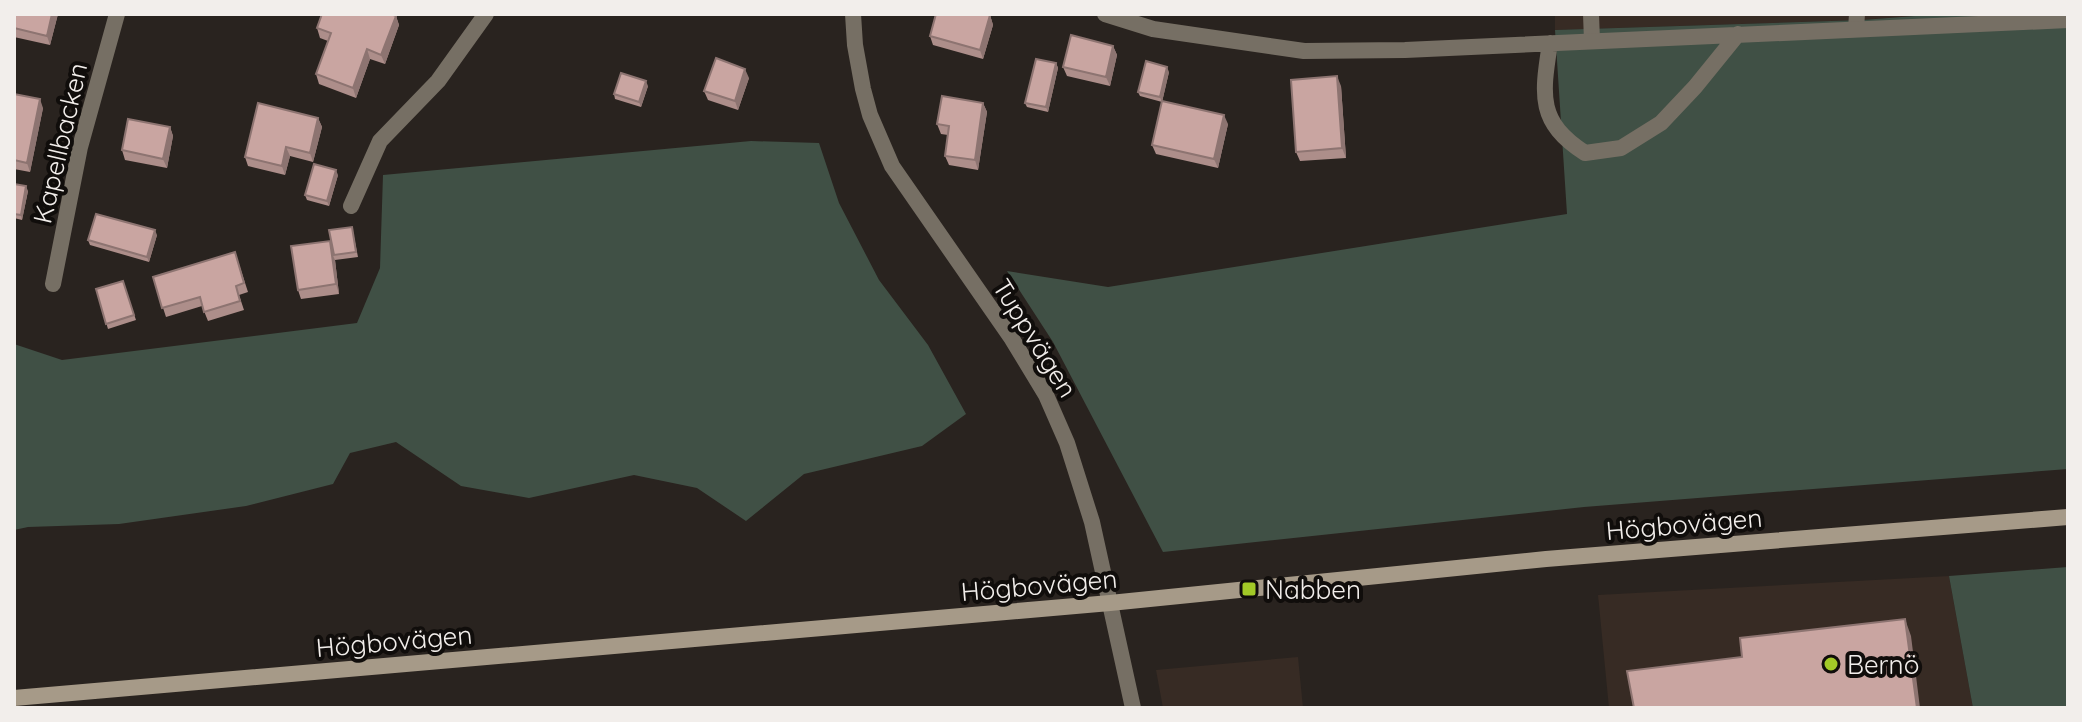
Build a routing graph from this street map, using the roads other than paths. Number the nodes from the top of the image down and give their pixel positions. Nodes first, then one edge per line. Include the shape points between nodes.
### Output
1 (117, 14) edge
2 (486, 14) edge
3 (853, 14) edge
4 (1105, 14) edge
5 (1591, 14) edge
6 (2068, 20) edge
7 (1857, 21) edge
8 (1738, 34) junction
9 (1592, 41) junction
10 (1550, 43) junction
11 (351, 206) dead end
12 (53, 284) dead end
13 (2068, 517) edge
14 (1110, 603) junction
15 (14, 698) edge
16 (1133, 708) edge

1 - 12 street, Kapellbacken via 80,147
2 - 11 street via 438,81 380,141
3 - 14 street, Tuppvägen via 863,89 892,166 1046,395 1092,522
4 - 10 street via 1153,29 1304,51
5 - 9 street
6 - 7 street
7 - 8 street
8 - 9 street
8 - 10 street via 1661,123 1621,148 1585,153 1565,140 1549,117 1544,82
9 - 10 street
13 - 14 main road, Högbovägen via 1546,559
14 - 15 main road, Högbovägen
14 - 16 street, Tuppvägen

